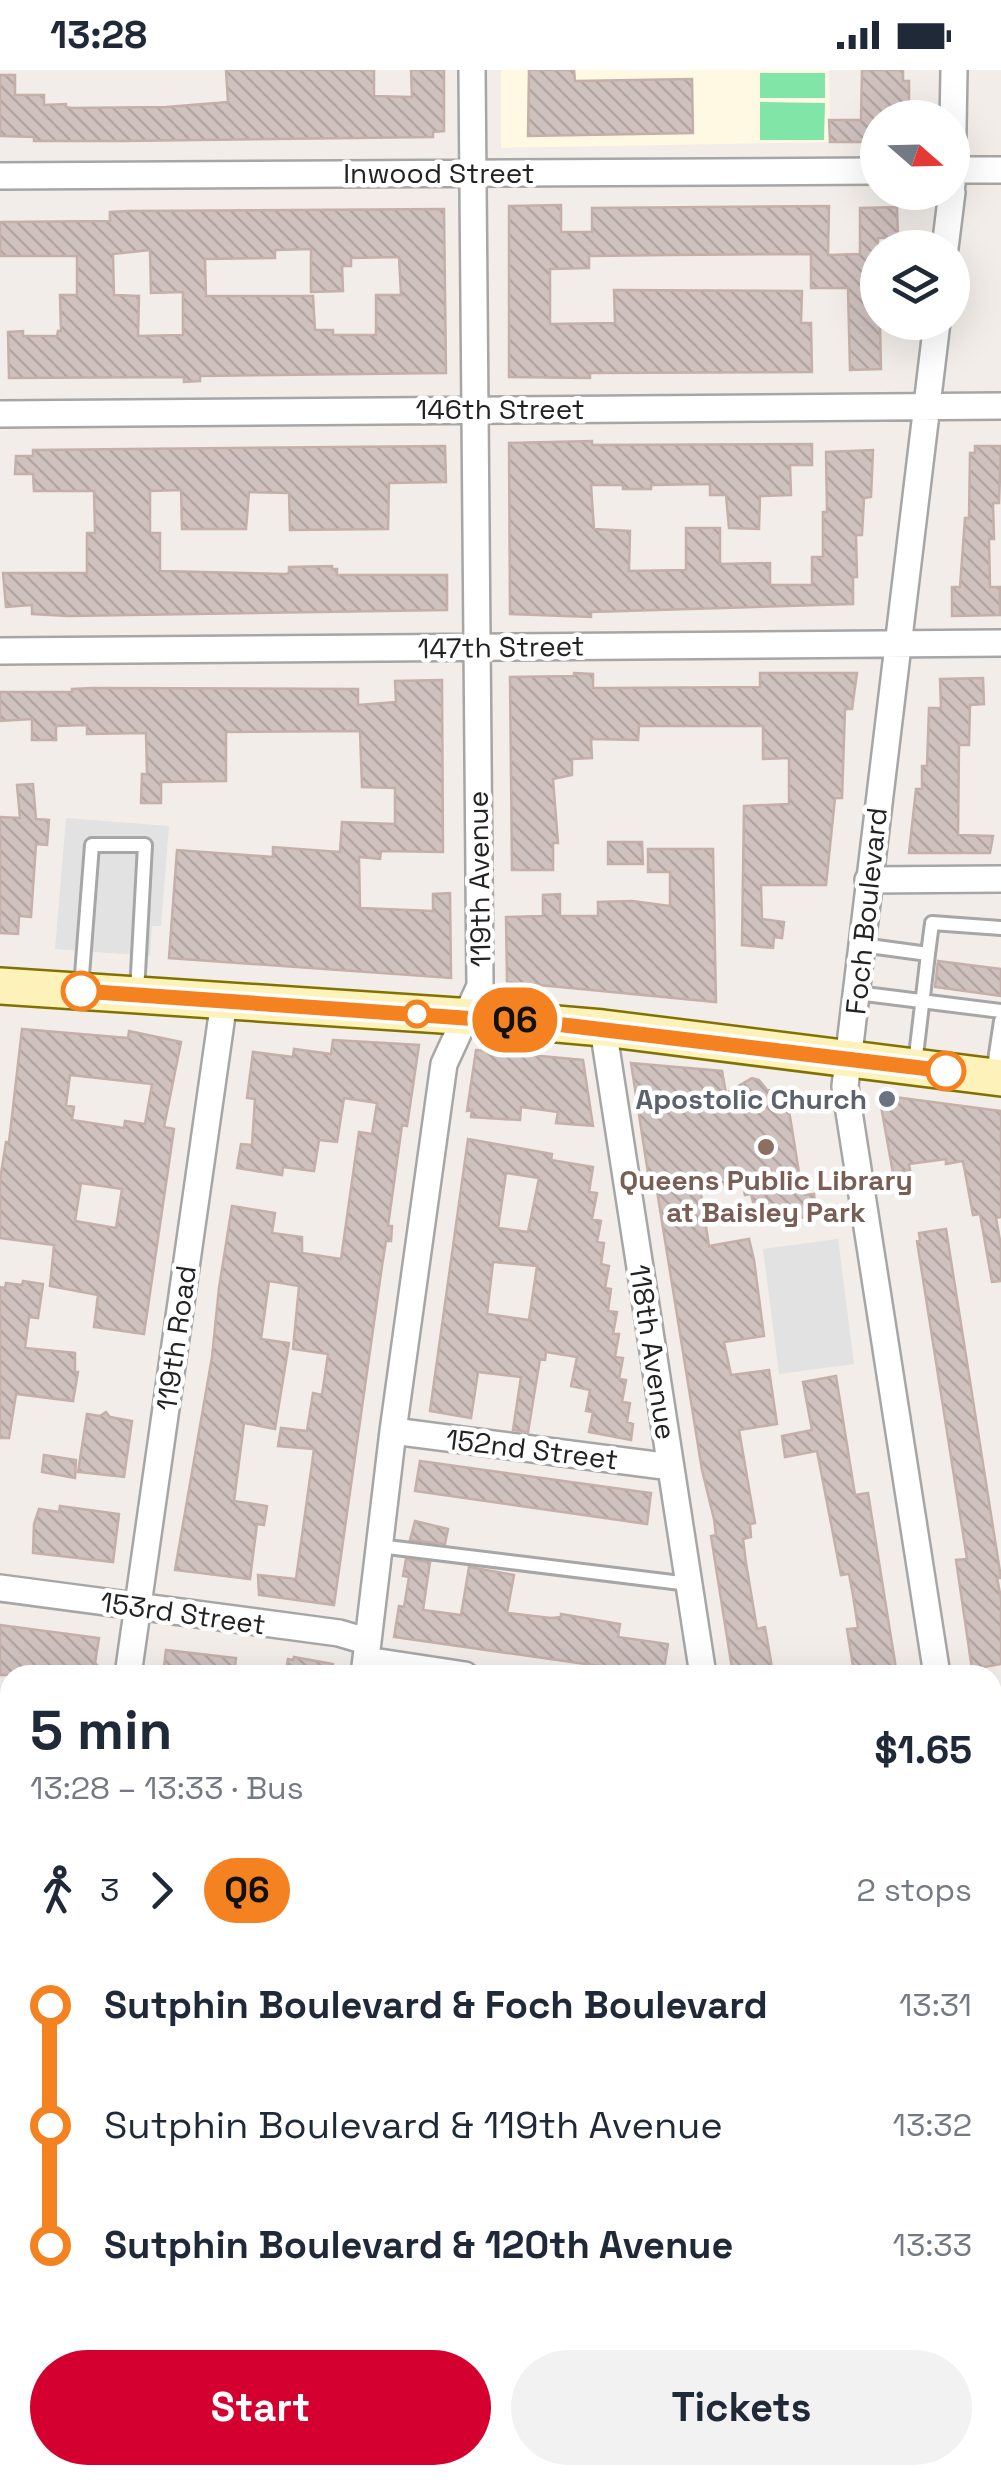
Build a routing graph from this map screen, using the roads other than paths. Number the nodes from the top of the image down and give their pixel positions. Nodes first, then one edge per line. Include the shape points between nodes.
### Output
1 (472, 70) edge
2 (954, 70) edge
3 (954, 100) edge
4 (1001, 170) edge
5 (860, 171) edge
6 (472, 173) junction
7 (0, 176) edge
8 (970, 176) edge
9 (935, 340) edge
10 (1001, 406) edge
11 (928, 407) junction
12 (475, 409) junction
13 (0, 414) edge
14 (1001, 643) edge
15 (898, 644) junction
16 (476, 648) junction
17 (0, 651) edge
18 (868, 880) junction
19 (1001, 880) edge
20 (1001, 928) edge
21 (862, 945) junction
22 (928, 954) junction
23 (0, 986) edge
24 (81, 991) junction
25 (856, 993) junction
26 (137, 995) junction
27 (922, 1000) junction
28 (224, 1001) junction
29 (1001, 1011) edge
30 (466, 1017) junction
31 (1001, 1021) edge
32 (602, 1028) junction
33 (850, 1058) junction
34 (915, 1066) junction
35 (997, 1077) edge
36 (393, 1431) junction
37 (671, 1466) junction
38 (378, 1546) junction
39 (689, 1584) junction
40 (0, 1588) edge
41 (138, 1607) junction
42 (365, 1658) edge
43 (129, 1665) edge
44 (406, 1665) edge
45 (702, 1665) edge
46 (935, 1665) edge

1 - 6 street, 119th Avenue
2 - 3 street
4 - 8 street
5 - 6 street, Inwood Street
6 - 7 street, Inwood Street
6 - 12 street, 119th Avenue
9 - 11 street, Foch Boulevard
10 - 11 street, 146th Street
11 - 12 street, 146th Street
11 - 15 street, Foch Boulevard
12 - 13 street, 146th Street
12 - 16 street, 119th Avenue
14 - 15 street, 147th Street
15 - 16 street, 147th Street
15 - 18 street, Foch Boulevard
16 - 17 street, 147th Street
16 - 30 street, 119th Avenue via 480,986
18 - 19 street
18 - 21 street, Foch Boulevard
20 - 22 lane via 932,923
21 - 22 lane
21 - 25 street, Foch Boulevard
22 - 27 lane
23 - 24 main road
24 - 26 main road
24 - 26 lane via 92,844 145,846
25 - 27 lane
25 - 33 street, Foch Boulevard
26 - 28 main road
27 - 29 lane
27 - 34 lane
28 - 30 main road
28 - 41 street, 119th Road
30 - 32 main road
30 - 36 street, 119th Avenue via 444,1064
31 - 35 lane
32 - 33 main road
32 - 37 street, 118th Avenue
33 - 34 main road
33 - 46 street, Foch Boulevard via 846,1086
34 - 35 main road
36 - 37 street, 152nd Street
36 - 38 street, 119th Avenue
37 - 39 street, 118th Avenue
38 - 39 lane
38 - 42 street, 119th Avenue
39 - 45 street, 118th Avenue
40 - 41 street, 153rd Street
41 - 42 street, 153rd Street via 339,1633
41 - 43 street, 119th Road
42 - 44 street, 153rd Street

